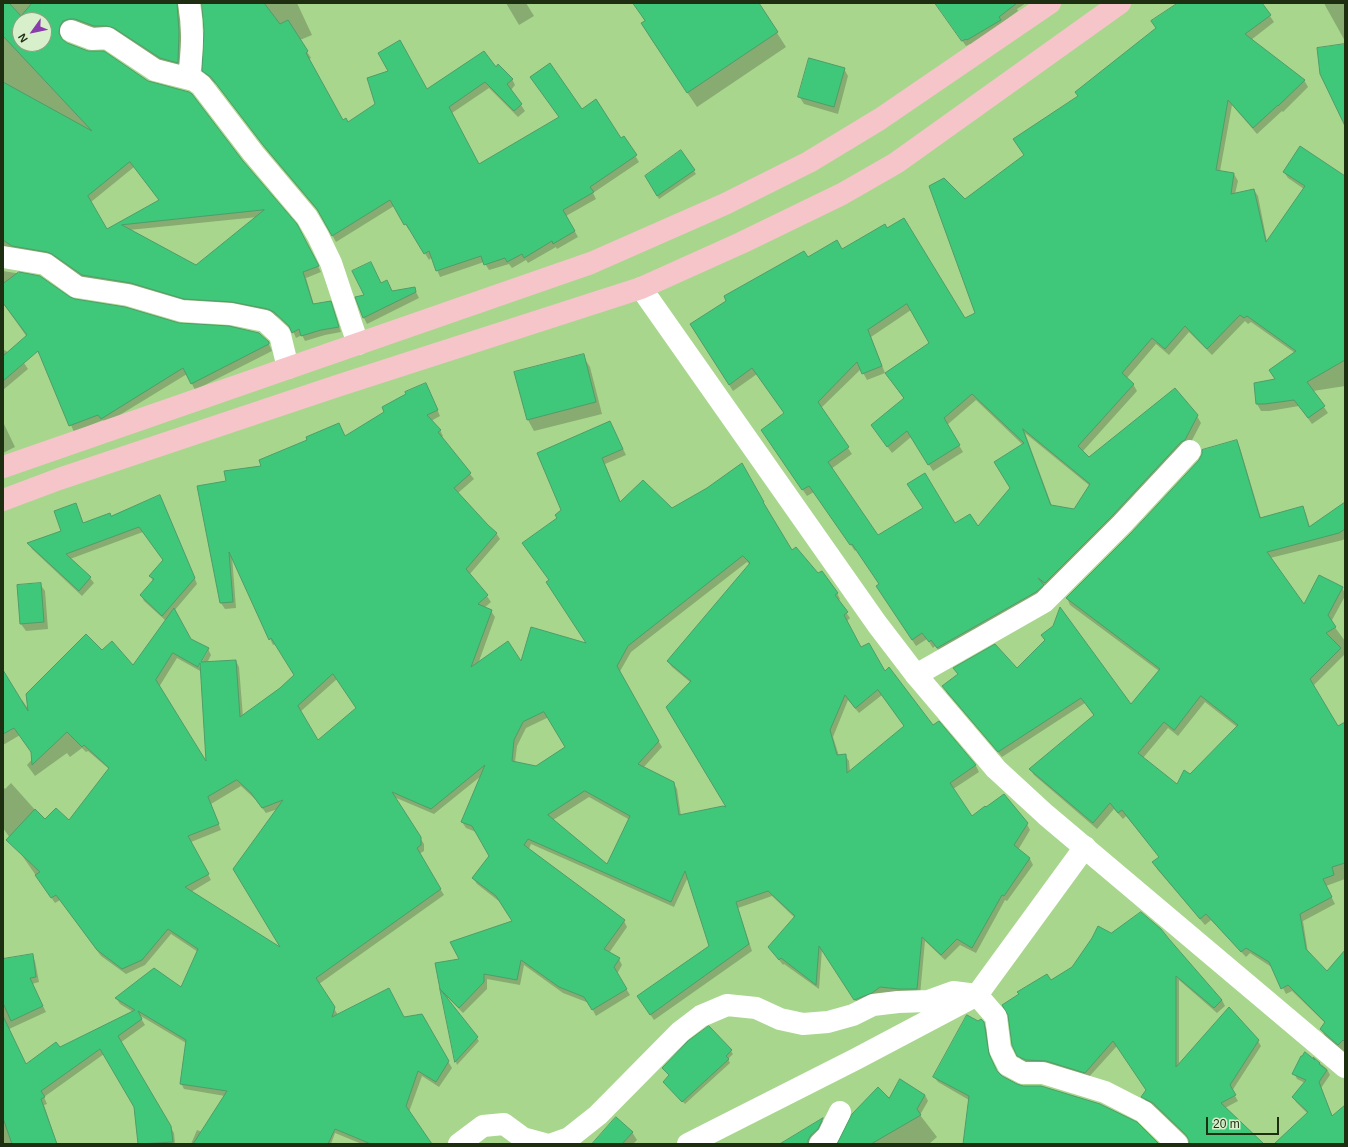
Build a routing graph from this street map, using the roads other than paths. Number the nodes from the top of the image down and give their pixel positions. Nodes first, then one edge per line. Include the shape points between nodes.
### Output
1 (189, 3) edge
2 (1050, 3) edge
3 (1120, 3) edge
4 (71, 31) dead end
5 (189, 78) junction
6 (3, 257) edge
7 (641, 288) junction
8 (358, 344) junction
9 (288, 368) junction
10 (1190, 451) dead end
11 (3, 467) edge
12 (3, 500) edge
13 (916, 675) junction
14 (1084, 847) junction
15 (977, 995) junction
16 (1345, 1068) edge
17 (840, 1112) dead end
18 (459, 1144) edge
19 (545, 1144) edge
20 (552, 1144) edge
21 (688, 1144) edge
22 (820, 1144) edge
23 (1177, 1144) edge

1 - 5 street via 193,23 193,49
2 - 8 main road via 880,119 809,162 725,204 592,263
3 - 7 main road via 896,163 835,197
4 - 5 street via 92,39 106,38 155,70
5 - 8 street via 201,85 253,153 307,217 331,263
6 - 9 street via 45,264 77,287 128,294 182,311 231,314 265,321 280,335
7 - 12 main road via 337,386
7 - 13 street via 877,624
8 - 9 main road
9 - 11 main road
10 - 13 street via 1044,602
13 - 14 street via 996,769
14 - 15 street
14 - 16 street
15 - 20 street via 953,992 928,1001 873,1005 853,1015 828,1022 803,1024 780,1019 756,1008 727,1005 701,1016 680,1032 598,1114 569,1138
15 - 21 street
15 - 23 street via 996,1017 1000,1049 1008,1065 1024,1073 1043,1072 1105,1092 1144,1112
17 - 22 street via 828,1136
18 - 19 street via 483,1126 504,1124 523,1138

